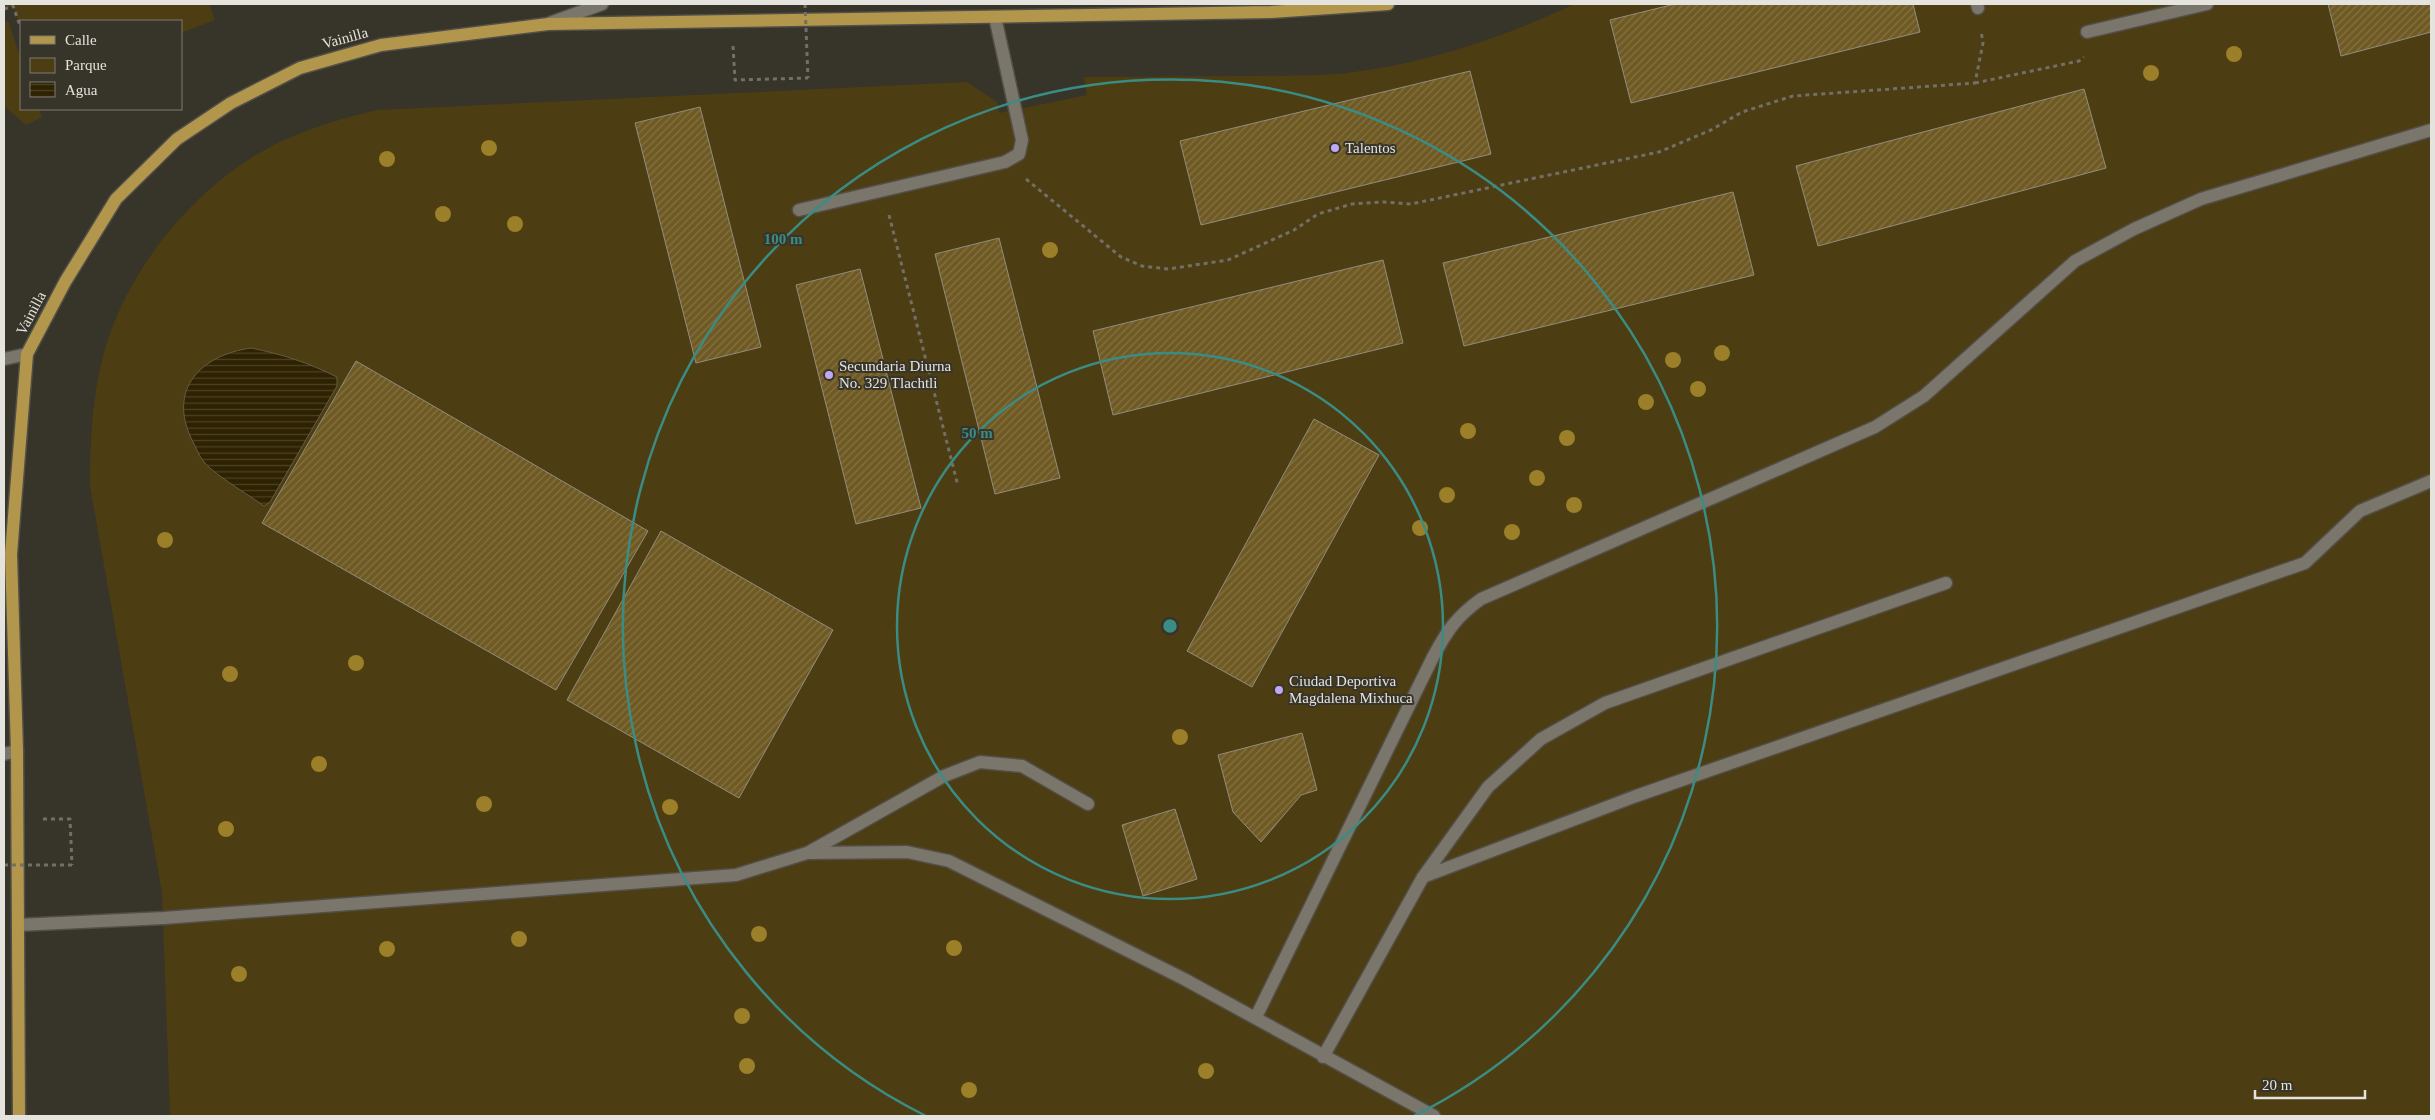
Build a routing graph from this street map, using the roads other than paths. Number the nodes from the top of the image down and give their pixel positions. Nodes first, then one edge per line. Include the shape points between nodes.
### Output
1 (602, 4) edge
2 (1388, 4) edge
3 (2208, 4) edge
4 (995, 17) junction
5 (548, 24) junction
6 (2088, 32) road end
7 (2431, 130) edge
8 (799, 210) dead end
9 (27, 354) junction
10 (4, 359) edge
11 (2431, 481) edge
12 (1946, 584) dead end
13 (17, 752) junction
14 (4, 754) edge
15 (1088, 804) dead end
16 (807, 853) junction
17 (1423, 877) junction
18 (18, 924) junction
19 (1256, 1017) junction
20 (1323, 1057) junction
21 (19, 1116) edge
22 (1434, 1116) edge

1 - 5 street
2 - 4 main road, Vainilla via 1271,12
3 - 6 street
4 - 5 main road, Vainilla
4 - 8 street via 1022,140 1019,154 1005,162
5 - 9 main road, Vainilla via 381,45 300,68 230,103 177,139 116,199 65,282
7 - 19 street via 2201,199 2134,229 2075,261 1924,396 1876,427 1481,599 1462,612 1450,626 1433,657
9 - 10 street
9 - 13 main road, Vainilla via 11,554
11 - 17 street via 2360,511 2305,563 1636,796
12 - 17 street via 1605,703 1541,739 1488,787
13 - 14 street
13 - 18 main road, Vainilla
15 - 16 street via 1022,766 980,762 944,776
16 - 18 street via 736,875 164,918
16 - 19 street via 907,852 949,861
17 - 20 street
18 - 21 main road, Vainilla
19 - 20 street
20 - 22 street

